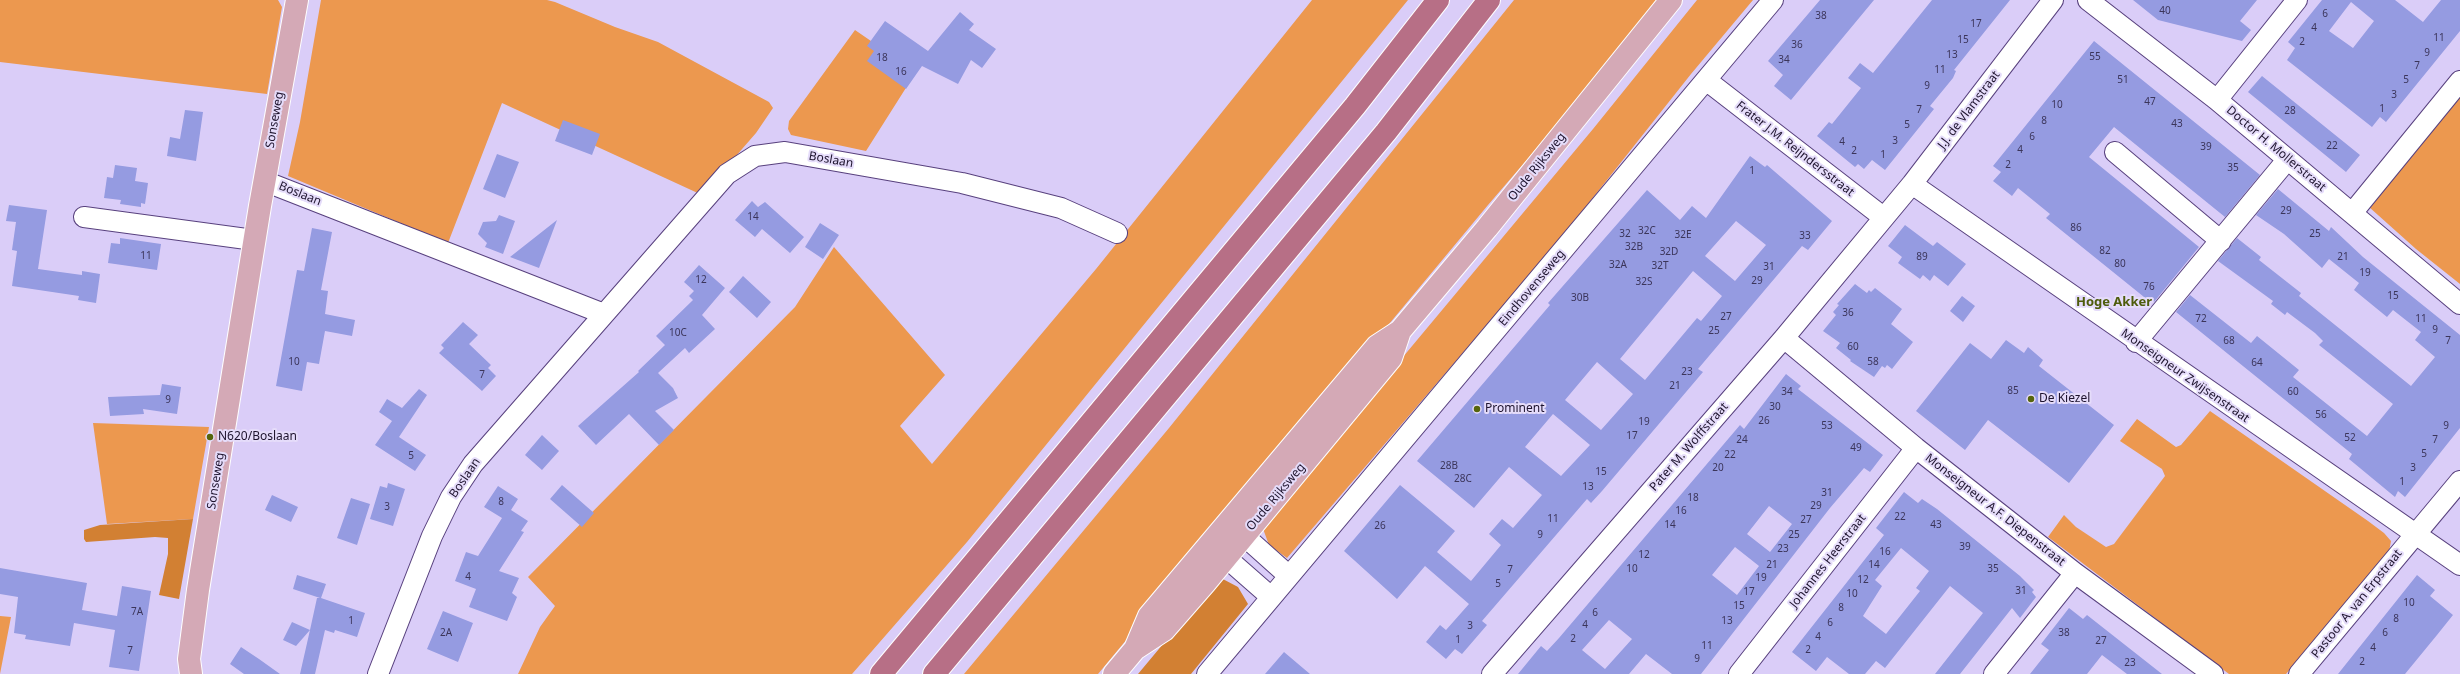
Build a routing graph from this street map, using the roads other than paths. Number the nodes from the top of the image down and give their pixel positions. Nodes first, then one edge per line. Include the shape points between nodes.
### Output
1 (297, 0) edge
2 (1438, 0) edge
3 (1489, 0) edge
4 (1671, 0) edge
5 (1773, 0) edge
6 (2053, 0) edge
7 (2088, 0) edge
8 (2297, 0) edge
9 (1706, 80) junction
10 (2460, 81) edge
11 (2217, 100) junction
12 (2115, 152) dead end
13 (2287, 160) junction
14 (264, 181) junction
15 (1912, 184) junction
16 (2353, 212) junction
17 (84, 217) dead end
18 (1883, 217) junction
19 (1117, 233) dead end
20 (254, 240) junction
21 (2221, 241) junction
22 (2460, 304) edge
23 (604, 314) junction
24 (1784, 338) junction
25 (2136, 342) junction
26 (1916, 448) junction
27 (2460, 481) edge
28 (1236, 529) junction
29 (2415, 533) junction
30 (1218, 550) junction
31 (2460, 566) edge
32 (2075, 573) junction
33 (1290, 576) junction
34 (1271, 598) junction
35 (191, 674) edge
36 (378, 674) edge
37 (881, 674) edge
38 (934, 674) edge
39 (1114, 674) edge
40 (1206, 674) edge
41 (1492, 674) edge
42 (1739, 674) edge
43 (1994, 674) edge
44 (2213, 674) edge
45 (2299, 674) edge

1 - 14 main road, Sonseweg
2 - 37 highway via 1355,106
3 - 38 highway via 1386,132
4 - 28 main road, Oude Rijksweg via 1487,228 1400,331 1391,358
5 - 9 street, Eindhovenseweg
6 - 15 street, J.J. de Vlamstraat
7 - 11 street, Doctor H. Mollerstraat
8 - 11 street
9 - 18 street, Frater J.M. Reijndersstraat
9 - 33 street, Eindhovenseweg
10 - 16 street
11 - 13 street, Doctor H. Mollerstraat
12 - 21 street
13 - 16 street, Doctor H. Mollerstraat
13 - 21 street
14 - 20 main road, Sonseweg
14 - 23 street, Boslaan
15 - 18 street, J.J. de Vlamstraat
15 - 25 street, Monseigneur Zwijsenstraat
16 - 22 street, Doctor H. Mollerstraat
17 - 20 street
18 - 24 street, Pater M. Wolffstraat
19 - 23 street, Boslaan via 1061,208 962,183 785,152 755,156 727,174
20 - 35 main road, Sonseweg via 198,590 189,659
21 - 25 street
23 - 36 street, Boslaan via 473,464 451,497 432,536
24 - 26 street, Monseigneur A.F. Diepenstraat
24 - 41 street, Pater M. Wolffstraat
25 - 29 street, Monseigneur Zwijsenstraat
26 - 32 street, Monseigneur A.F. Diepenstraat
26 - 42 street, Johannes Heerstraat
27 - 29 street, Pastoor A. van Erpstraat
28 - 30 main road, Oude Rijksweg
28 - 33 street
29 - 31 street, Monseigneur Zwijsenstraat
29 - 45 street, Pastoor A. van Erpstraat
30 - 34 street
30 - 39 main road, Oude Rijksweg via 1149,616 1135,649
32 - 43 street
32 - 44 street, Monseigneur A.F. Diepenstraat
33 - 34 street, Eindhovenseweg
34 - 40 street, Eindhovenseweg

